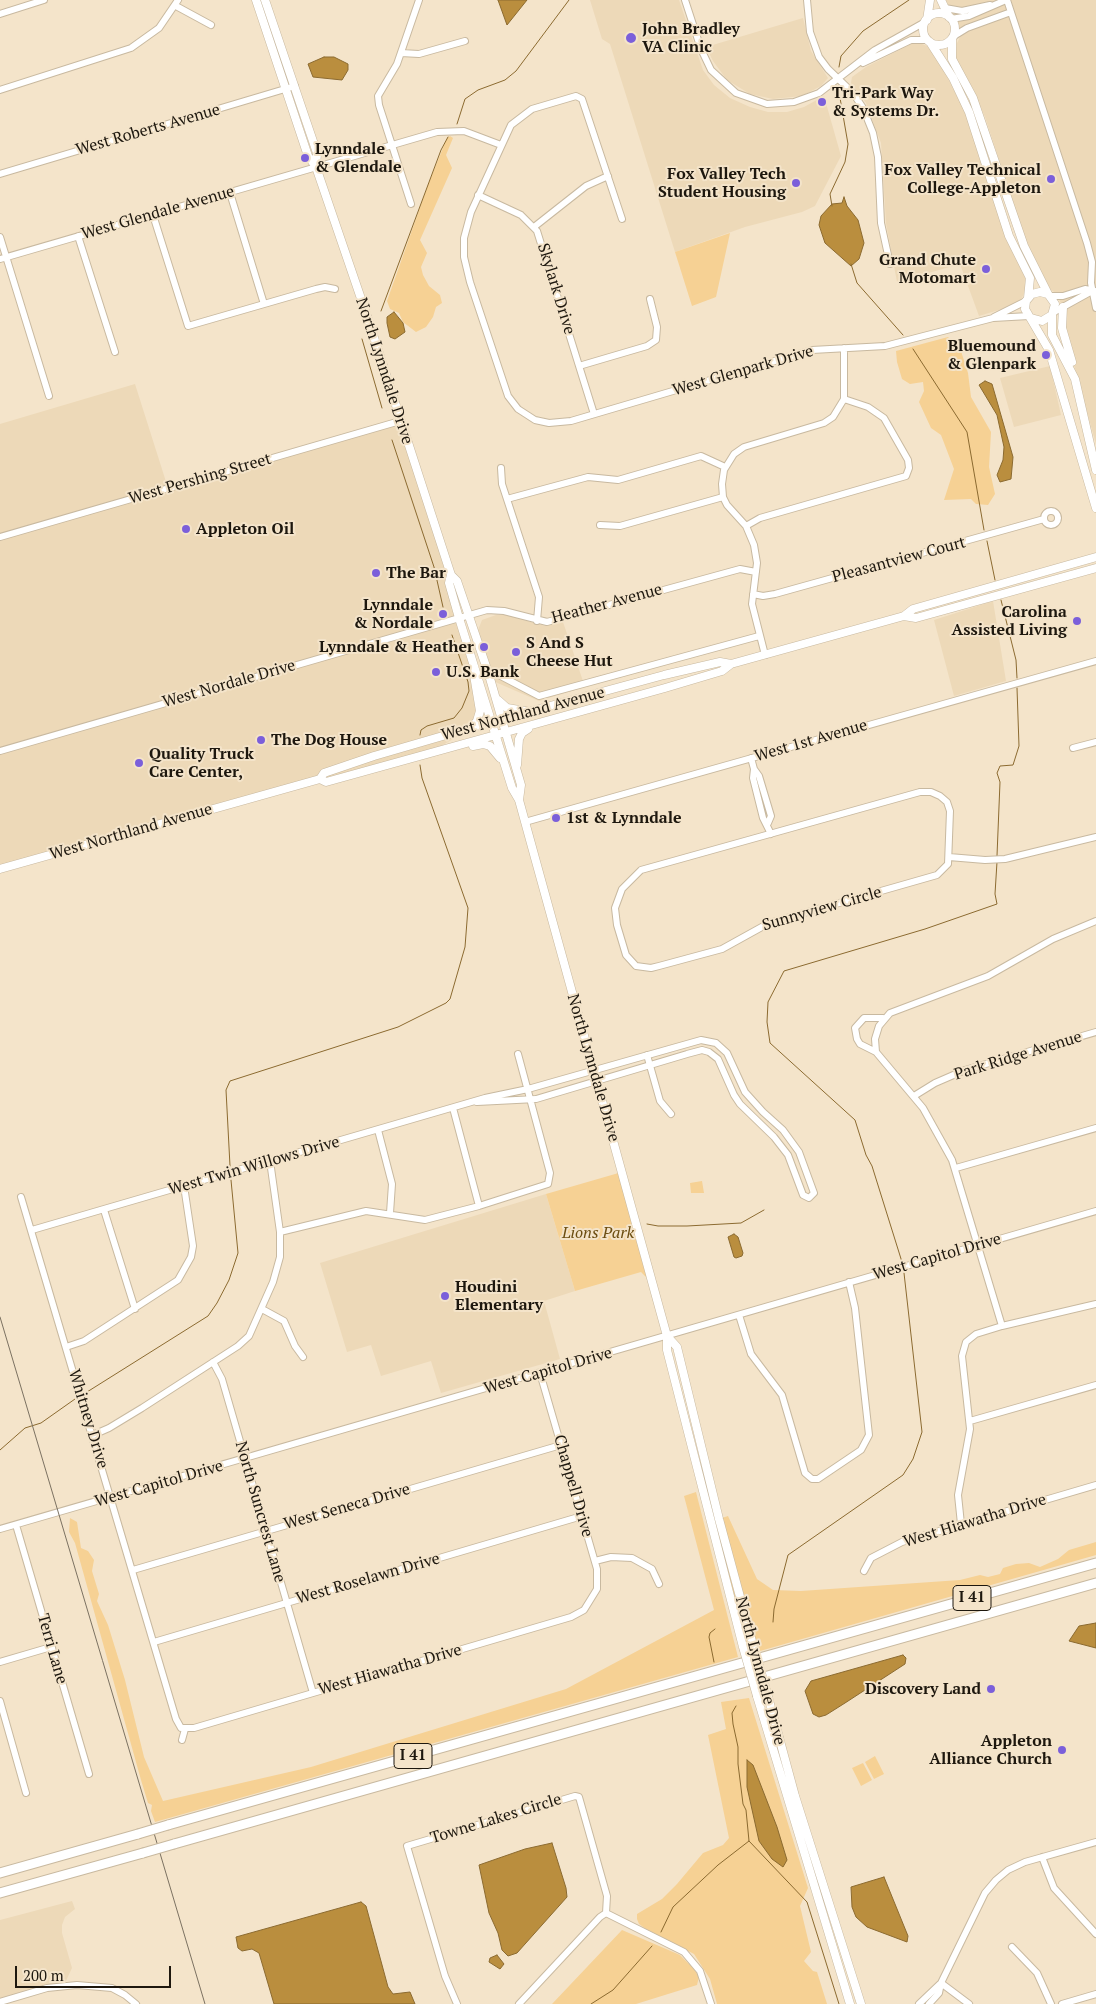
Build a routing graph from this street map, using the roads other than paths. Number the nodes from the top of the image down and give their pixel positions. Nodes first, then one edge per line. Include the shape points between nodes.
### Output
1 (44, 0) edge
2 (256, 0) edge
3 (265, 0) edge
4 (419, 0) edge
5 (685, 0) edge
6 (807, 0) edge
7 (930, 0) edge
8 (1006, 0) edge
9 (990, 2) edge
10 (177, 3) edge
11 (943, 4) edge
12 (1011, 12) junction
13 (0, 14) edge
14 (950, 18) junction
15 (926, 21) junction
16 (211, 25) dead end
17 (953, 37) junction
18 (465, 41) dead end
19 (929, 41) junction
20 (401, 53) junction
21 (860, 64) junction
22 (839, 79) junction
23 (291, 87) junction
24 (0, 90) edge
25 (391, 145) junction
26 (501, 145) junction
27 (316, 167) junction
28 (0, 174) edge
29 (608, 176) junction
30 (230, 193) junction
31 (478, 195) junction
32 (411, 204) dead end
33 (153, 215) junction
34 (622, 219) dead end
35 (534, 227) junction
36 (78, 236) junction
37 (0, 237) edge
38 (3, 258) edge
39 (890, 264) dead end
40 (1094, 265) edge
41 (335, 289) dead end
42 (1094, 291) edge
43 (1049, 295) junction
44 (650, 299) dead end
45 (1027, 299) junction
46 (264, 304) junction
47 (1063, 307) junction
48 (1096, 308) edge
49 (1053, 314) junction
50 (1030, 317) junction
51 (993, 318) junction
52 (844, 348) junction
53 (115, 352) dead end
54 (579, 366) junction
55 (1075, 379) junction
56 (50, 396) dead end
57 (844, 399) junction
58 (594, 414) junction
59 (400, 421) junction
60 (725, 466) junction
61 (501, 468) dead end
62 (1096, 470) edge
63 (723, 497) junction
64 (507, 499) junction
65 (1096, 508) edge
66 (1044, 519) dead end
67 (600, 525) dead end
68 (746, 526) junction
69 (0, 537) edge
70 (1096, 557) edge
71 (1096, 568) edge
72 (1087, 570) junction
73 (756, 572) junction
74 (1096, 572) edge
75 (451, 575) junction
76 (753, 594) junction
77 (468, 615) junction
78 (904, 616) junction
79 (459, 618) junction
80 (537, 621) junction
81 (759, 636) junction
82 (765, 655) junction
83 (1096, 661) edge
84 (731, 664) junction
85 (475, 665) junction
86 (489, 675) junction
87 (544, 695) junction
88 (496, 696) junction
89 (548, 707) junction
90 (531, 712) junction
91 (503, 719) junction
92 (493, 722) junction
93 (539, 723) junction
94 (470, 728) junction
95 (507, 732) junction
96 (497, 734) junction
97 (1096, 742) edge
98 (1073, 748) dead end
99 (0, 750) edge
100 (435, 752) junction
101 (750, 758) junction
102 (504, 761) junction
103 (516, 767) junction
104 (320, 779) junction
105 (519, 800) junction
106 (525, 822) junction
107 (771, 834) junction
108 (1096, 837) edge
109 (950, 857) junction
110 (0, 869) edge
111 (1096, 921) edge
112 (883, 1018) junction
113 (1096, 1032) edge
114 (702, 1040) junction
115 (702, 1050) junction
116 (876, 1052) junction
117 (518, 1054) dead end
118 (646, 1055) junction
119 (649, 1065) junction
120 (594, 1071) junction
121 (597, 1080) junction
122 (528, 1089) junction
123 (914, 1096) junction
124 (531, 1100) junction
125 (753, 1101) junction
126 (477, 1102) junction
127 (453, 1108) junction
128 (744, 1108) junction
129 (671, 1114) dead end
130 (1096, 1128) edge
131 (378, 1130) junction
132 (792, 1142) junction
133 (783, 1148) junction
134 (270, 1161) junction
135 (956, 1168) junction
136 (184, 1186) junction
137 (21, 1197) dead end
138 (479, 1206) junction
139 (104, 1210) junction
140 (1096, 1211) edge
141 (390, 1213) junction
142 (32, 1230) junction
143 (280, 1232) junction
144 (979, 1245) junction
145 (849, 1282) junction
146 (1096, 1304) edge
147 (136, 1309) junction
148 (262, 1309) junction
149 (739, 1315) junction
150 (1002, 1326) junction
151 (667, 1336) junction
152 (66, 1347) junction
153 (303, 1357) dead end
154 (214, 1362) junction
155 (540, 1373) junction
156 (1096, 1385) edge
157 (970, 1421) junction
158 (93, 1435) junction
159 (561, 1445) junction
160 (245, 1459) junction
161 (1096, 1485) edge
162 (111, 1498) junction
163 (582, 1516) junction
164 (961, 1524) junction
165 (16, 1525) junction
166 (0, 1530) edge
167 (265, 1531) junction
168 (595, 1561) junction
169 (1096, 1563) edge
170 (133, 1570) junction
171 (864, 1571) dead end
172 (1096, 1583) edge
173 (659, 1584) dead end
174 (592, 1599) joint
175 (286, 1603) junction
176 (154, 1642) junction
177 (52, 1647) junction
178 (0, 1662) edge
179 (313, 1693) junction
180 (0, 1701) edge
181 (183, 1728) junction
182 (182, 1740) dead end
183 (89, 1774) dead end
184 (26, 1793) dead end
185 (1096, 1842) edge
186 (1042, 1857) junction
187 (0, 1872) edge
188 (0, 1893) edge
189 (606, 1913) junction
190 (1096, 1934) edge
191 (1012, 1948) dead end
192 (941, 1983) junction
193 (1096, 1994) edge
194 (0, 2002) edge
195 (136, 2004) edge
196 (457, 2004) edge
197 (519, 2004) edge
198 (711, 2004) edge
199 (850, 2004) edge
200 (861, 2004) edge
201 (919, 2004) edge
202 (929, 2004) edge
203 (969, 2004) edge
204 (1051, 2004) edge
205 (1062, 2004) edge

1 - 13 street
2 - 23 main road, North Lynndale Drive
3 - 23 main road, North Lynndale Drive
4 - 20 street
5 - 22 street via 708,65 719,80 736,93 762,103 788,104 818,93
6 - 22 street via 808,24 815,49
7 - 15 main road
8 - 9 street
8 - 12 street
9 - 11 street via 962,11
9 - 14 street via 969,16
10 - 16 street
10 - 24 street via 159,28 131,48
11 - 14 main road
12 - 17 street via 967,28
12 - 40 street
14 - 15 main road via 937,14
14 - 17 main road via 955,27
15 - 19 main road via 924,32
15 - 21 street via 875,50
17 - 19 main road via 942,45
17 - 43 main road via 952,59 973,98 1024,246
18 - 20 street via 419,54
19 - 21 street via 911,40
19 - 45 main road via 953,78 968,112 1009,236 1030,278
20 - 25 street via 378,96
21 - 22 street
22 - 39 street via 859,101 873,133 878,157 881,223
23 - 27 main road, North Lynndale Drive via 308,156
23 - 28 street, West Roberts Avenue
25 - 26 street, West Glendale Avenue via 456,130 477,134
25 - 27 street, West Glendale Avenue
25 - 32 street
26 - 29 street, West Glenpark Drive via 511,125 527,112 580,97
26 - 31 street, West Glenpark Drive
27 - 30 street, West Glendale Avenue
27 - 59 main road, North Lynndale Drive
29 - 34 street
29 - 35 street via 586,186
30 - 33 street, West Glendale Avenue
30 - 46 street
31 - 35 street, Skylark Drive via 521,215
31 - 58 street, West Glenpark Drive via 466,229 464,258 506,391 518,409 541,422 564,423
33 - 36 street, West Glendale Avenue
33 - 46 street via 188,326
35 - 54 street, Skylark Drive via 544,247
36 - 38 street, West Glendale Avenue
36 - 53 street
37 - 38 street
38 - 56 street
40 - 42 street
41 - 46 street via 325,287
42 - 43 street via 1084,289 1063,296
42 - 47 street
42 - 48 street
43 - 45 main road via 1037,292
43 - 49 main road via 1054,304
44 - 54 street via 658,332 652,344
45 - 50 main road via 1026,309
45 - 51 street, West Glenpark Drive
47 - 49 street
47 - 55 main road via 1062,328
49 - 50 main road via 1042,321
49 - 55 main road via 1052,335
50 - 51 street, West Glenpark Drive
50 - 65 main road via 1049,350
51 - 52 street, West Glenpark Drive via 895,345
52 - 57 street
52 - 58 street, West Glenpark Drive via 792,355
54 - 58 street, Skylark Drive
55 - 62 main road
57 - 60 street via 838,412 828,421 744,447
57 - 68 street via 868,407 884,418 908,460 906,476 760,518
59 - 69 street, West Pershing Street
59 - 75 main road, North Lynndale Drive
60 - 63 street
60 - 64 street via 701,456 618,480 588,477
61 - 64 street
63 - 67 street via 620,526
63 - 68 street
64 - 80 street via 537,590
66 - 76 street, Pleasantview Court via 774,594
68 - 73 street via 754,545
70 - 78 main road, West Northland Avenue via 913,609
71 - 72 main road, West Northland Avenue
72 - 74 main road
72 - 78 main road, West Northland Avenue via 916,618
73 - 76 street
73 - 80 street, Heather Avenue via 740,569 547,622
75 - 77 main road, North Lynndale Drive
75 - 79 main road, North Lynndale Drive via 449,583
76 - 81 street via 752,610
77 - 79 street, Heather Avenue
77 - 80 street, Heather Avenue via 497,610
77 - 86 main road, North Lynndale Drive
78 - 82 main road, West Northland Avenue
79 - 85 main road, North Lynndale Drive
79 - 99 street, West Nordale Drive
81 - 82 street
81 - 87 street
82 - 84 main road, West Northland Avenue
83 - 101 street, West 1st Avenue
84 - 89 main road, West Northland Avenue via 720,662 664,675
84 - 93 main road, West Northland Avenue via 709,675
85 - 92 main road, North Lynndale Drive
85 - 94 main road via 472,672 480,711
86 - 87 street via 495,673 535,696
86 - 88 main road, North Lynndale Drive
87 - 89 street
88 - 90 main road via 507,708
88 - 91 main road, North Lynndale Drive
89 - 90 main road, West Northland Avenue
90 - 91 main road, West Northland Avenue
91 - 92 main road, West Northland Avenue
91 - 95 main road, North Lynndale Drive
92 - 94 main road, West Northland Avenue
92 - 96 main road, North Lynndale Drive
93 - 95 main road, West Northland Avenue
93 - 103 main road via 519,737
94 - 104 main road, West Northland Avenue via 374,756 324,773
95 - 96 main road, West Northland Avenue
95 - 103 main road, North Lynndale Drive
96 - 100 main road, West Northland Avenue
96 - 102 main road, North Lynndale Drive
97 - 98 street
100 - 102 main road via 442,754 483,744 493,748
100 - 104 main road, West Northland Avenue via 326,782
101 - 106 street, West 1st Avenue
101 - 107 street
102 - 105 main road, North Lynndale Drive
103 - 105 main road, North Lynndale Drive via 521,785
104 - 110 main road, West Northland Avenue
105 - 106 main road, North Lynndale Drive
106 - 120 main road, North Lynndale Drive
107 - 109 street, Sunnyview Circle via 914,793 931,792 944,799 950,811
107 - 109 street, Sunnyview Circle via 650,867 634,875 622,889 616,908 623,946 631,962 651,968 722,949 769,923 934,877 946,868
108 - 109 street via 1005,859
111 - 112 street via 1053,939 988,976 917,1001
112 - 116 street via 875,1039
112 - 116 street via 864,1018 855,1028 860,1044
113 - 123 street, Park Ridge Avenue via 965,1070
114 - 115 street
114 - 118 street, West Twin Willows Drive
114 - 125 street via 711,1040 725,1050 739,1082
115 - 119 street, West Twin Willows Drive
115 - 128 street via 718,1059 734,1095
116 - 123 street
117 - 122 street
118 - 119 street
118 - 120 street, West Twin Willows Drive
119 - 121 street, West Twin Willows Drive
119 - 129 street via 660,1101
120 - 121 main road, North Lynndale Drive
120 - 122 street, West Twin Willows Drive
121 - 124 street, West Twin Willows Drive
121 - 151 main road, North Lynndale Drive
122 - 124 street
122 - 126 street, West Twin Willows Drive
123 - 135 street via 936,1128
124 - 126 street, West Twin Willows Drive
124 - 138 street via 550,1173 548,1184
125 - 128 street
125 - 132 street
126 - 127 street, West Twin Willows Drive
127 - 131 street, West Twin Willows Drive
127 - 138 street
128 - 133 street
130 - 135 street
131 - 134 street, West Twin Willows Drive
131 - 141 street via 392,1184
132 - 133 street
132 - 133 street via 814,1191 810,1197 804,1195
134 - 136 street, West Twin Willows Drive
134 - 143 street
135 - 144 street
136 - 139 street, West Twin Willows Drive
136 - 147 street via 193,1246 191,1256 176,1283
137 - 142 street, Whitney Drive
138 - 141 street via 425,1220
139 - 142 street, West Twin Willows Drive
139 - 147 street
140 - 144 street, West Capitol Drive
141 - 143 street via 359,1212
142 - 152 street, Whitney Drive
143 - 148 street via 279,1265
144 - 145 street, West Capitol Drive
144 - 150 street
145 - 149 street, West Capitol Drive
145 - 149 street via 855,1308 869,1435 860,1450 818,1479 812,1479 805,1472 782,1395 750,1354
146 - 150 street
147 - 152 street via 84,1341
148 - 153 street via 284,1321
148 - 154 street via 248,1336
149 - 151 street, West Capitol Drive
150 - 157 street via 971,1337 963,1350
151 - 155 street, West Capitol Drive
151 - 199 main road, North Lynndale Drive, bridge via 666,1350 743,1647
151 - 200 main road, North Lynndale Drive, bridge via 676,1347 681,1362 719,1519 795,1796
152 - 158 street, Whitney Drive
154 - 158 street
154 - 160 street, North Suncrest Lane
155 - 159 street, Chappell Drive
155 - 160 street, West Capitol Drive
156 - 157 street
157 - 164 street via 958,1495
158 - 162 street, Whitney Drive
159 - 163 street, Chappell Drive
159 - 167 street, West Seneca Drive
160 - 162 street, West Capitol Drive
160 - 167 street, North Suncrest Lane
161 - 164 street, West Hiawatha Drive
162 - 165 street, West Capitol Drive
162 - 170 street, Whitney Drive
163 - 168 street, Chappell Drive
163 - 175 street, West Roselawn Drive
164 - 171 street, West Hiawatha Drive via 892,1546 872,1558
165 - 166 street, West Capitol Drive
165 - 177 street, Terri Lane
167 - 170 street, West Seneca Drive
167 - 175 street, North Suncrest Lane
168 - 173 street via 612,1557 632,1558 652,1569
168 - 174 street, Chappell Drive via 598,1582
169 - 187 highway, I 41, bridge
170 - 176 street, Whitney Drive
172 - 188 highway, I 41, bridge
174 - 179 street, West Hiawatha Drive via 584,1610 571,1618
175 - 176 street, West Roselawn Drive
175 - 179 street, North Suncrest Lane
176 - 181 street, Whitney Drive via 176,1719
177 - 178 street
177 - 183 street, Terri Lane
179 - 181 street, West Hiawatha Drive
180 - 184 street
181 - 182 street
185 - 186 street
186 - 190 street via 1054,1888
186 - 192 street via 1012,1868 990,1886
189 - 196 street, Towne Lakes Circle via 607,1896 579,1797 407,1846
189 - 197 street
189 - 198 street via 684,1952 700,1971
191 - 204 street via 1037,1973
192 - 201 street
192 - 202 street via 939,1993
192 - 203 street
193 - 205 street
194 - 195 street via 47,1988 77,1985 112,1988

